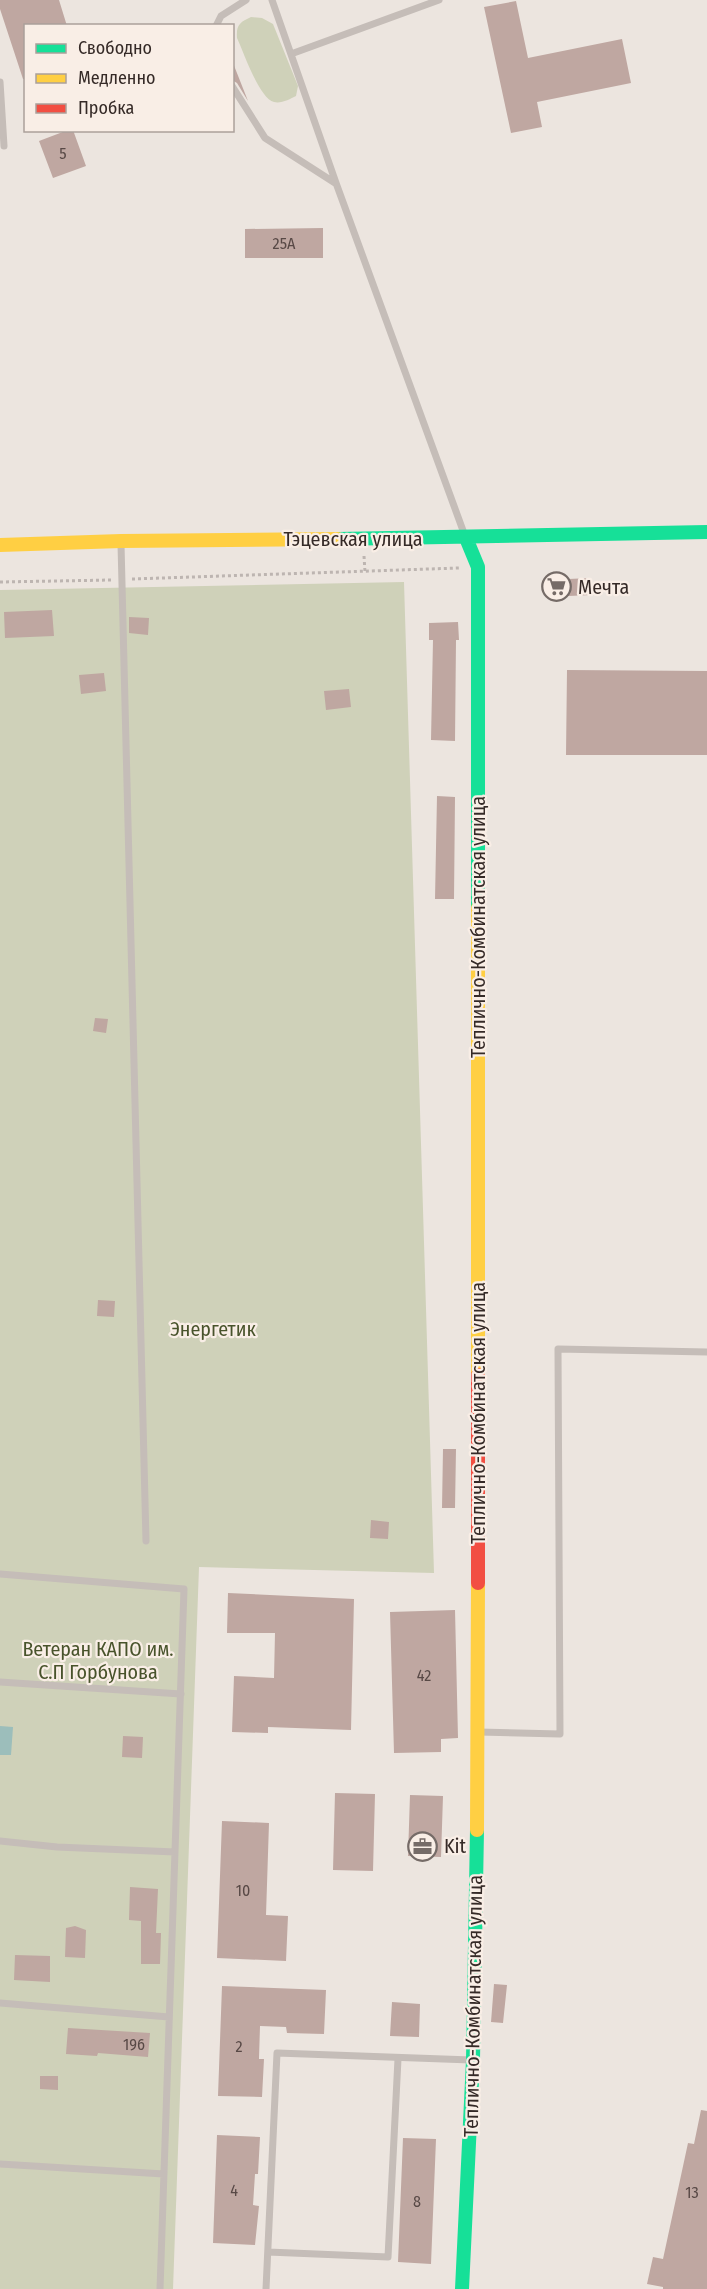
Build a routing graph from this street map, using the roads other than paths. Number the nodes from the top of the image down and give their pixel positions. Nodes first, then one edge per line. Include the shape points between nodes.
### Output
1 (246, 0) edge
2 (272, 0) edge
3 (413, 0) edge
4 (439, 0) edge
5 (416, 9) junction
6 (217, 24) edge
7 (291, 54) junction
8 (0, 82) edge
9 (234, 89) edge
10 (4, 146) dead end
11 (336, 183) junction
12 (707, 532) edge
13 (466, 538) junction
14 (121, 541) junction
15 (0, 545) edge
16 (707, 1352) edge
17 (146, 1541) dead end
18 (0, 1574) edge
19 (0, 1682) edge
20 (181, 1694) junction
21 (478, 1732) junction
22 (0, 1841) edge
23 (175, 1852) junction
24 (0, 2003) edge
25 (170, 2017) junction
26 (398, 2059) junction
27 (473, 2060) junction
28 (0, 2164) edge
29 (164, 2174) junction
30 (268, 2252) junction
31 (160, 2289) edge
32 (266, 2289) edge
33 (462, 2289) edge

1 - 6 lane via 221,16
2 - 7 lane
3 - 5 lane
4 - 5 lane
5 - 7 lane
7 - 11 lane
8 - 10 lane
9 - 11 lane via 265,138
11 - 13 lane
12 - 13 street, Тэцевская улица
13 - 14 street, Тэцевская улица
13 - 21 street, Теплично-Комбинатская улица via 478,567
14 - 15 street, Тэцевская улица
14 - 17 lane
16 - 21 lane via 558,1349 560,1734
18 - 20 lane via 184,1589
19 - 20 lane
20 - 23 lane
21 - 27 street, Теплично-Комбинатская улица
22 - 23 lane
23 - 25 lane
24 - 25 lane
25 - 29 lane
26 - 27 lane
26 - 30 lane via 388,2257
26 - 30 lane via 277,2053
27 - 33 street, Теплично-Комбинатская улица
28 - 29 lane
29 - 31 lane
30 - 32 lane

